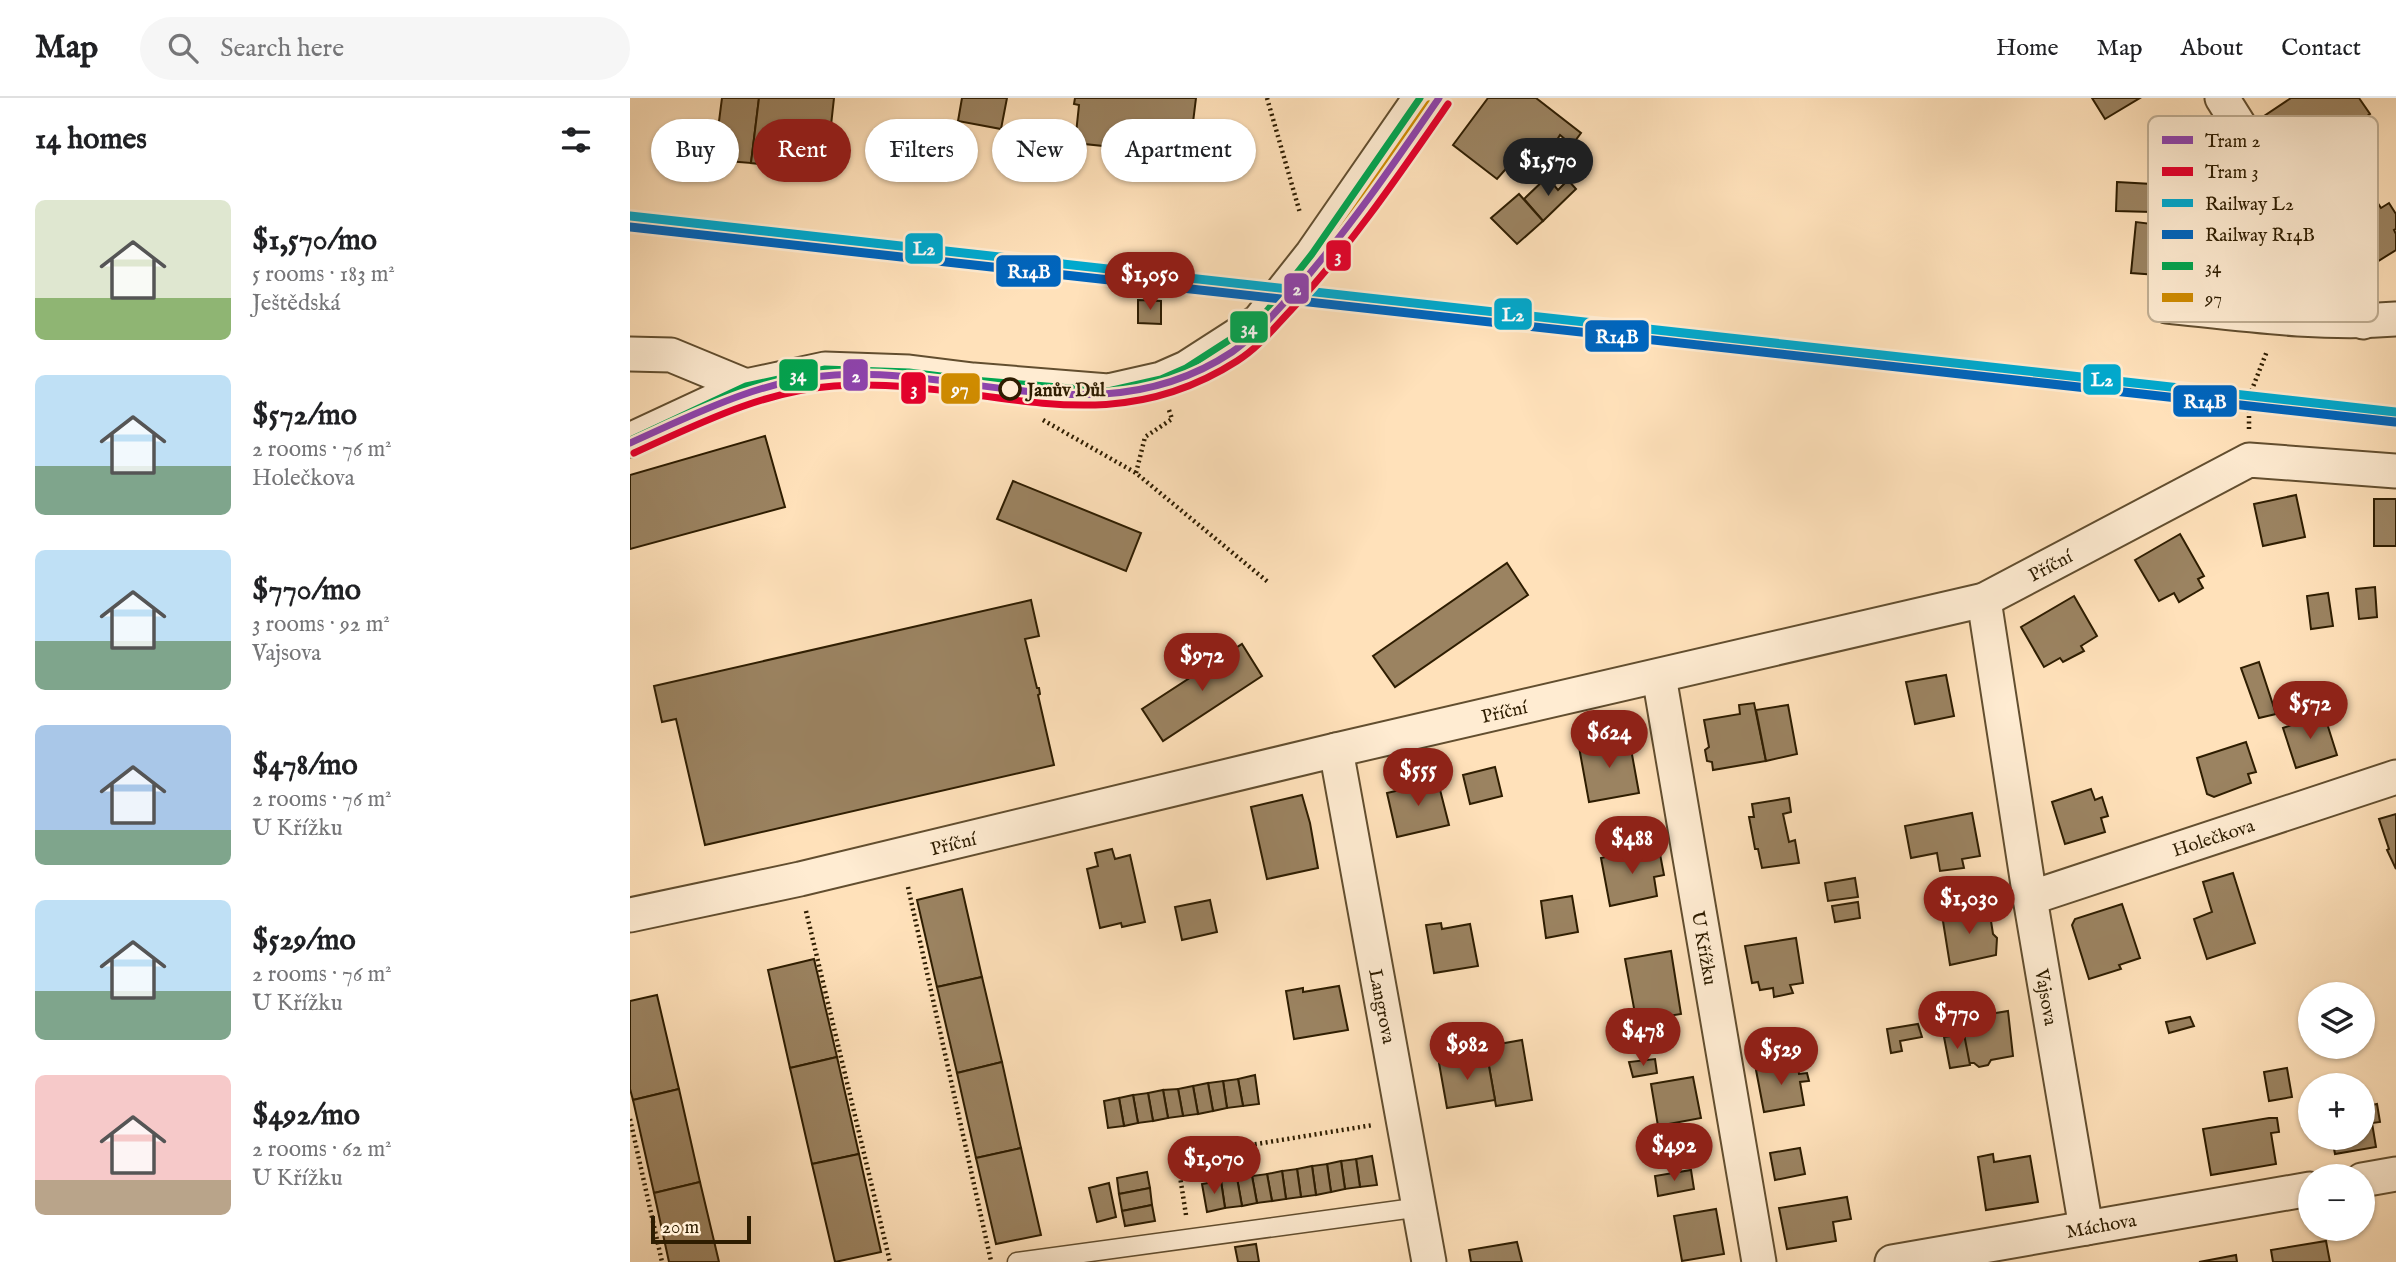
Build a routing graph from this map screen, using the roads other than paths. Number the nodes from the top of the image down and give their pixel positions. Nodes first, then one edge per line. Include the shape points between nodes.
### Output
1 (1420, 98) edge
2 (2224, 99) edge
3 (2235, 116) edge
4 (2396, 319) edge
5 (2378, 321) edge
6 (630, 354) edge
7 (746, 386) junction
8 (630, 440) edge
9 (2396, 471) edge
10 (1983, 600) junction
11 (1658, 676) junction
12 (1336, 750) junction
13 (2396, 776) edge
14 (2030, 898) junction
15 (630, 915) edge
16 (2396, 1174) edge
17 (2375, 1178) edge
18 (2298, 1191) edge
19 (1421, 1207) junction
20 (2086, 1228) junction
21 (1017, 1262) edge
22 (1429, 1262) edge
23 (1759, 1262) edge
24 (1892, 1262) edge

1 - 7 street via 1312,254 1259,320 1186,369 1108,391 909,372 825,369
2 - 3 street
4 - 5 street
6 - 7 street via 671,355
7 - 8 street
9 - 10 street, Příční via 2249,460
10 - 11 street, Příční
10 - 14 street, Vajsova
11 - 12 street, Příční
11 - 23 street, U Křížku
12 - 15 street, Příční
12 - 19 street, Langrova
13 - 14 street, Holečkova
14 - 20 street, Vajsova
16 - 17 street
18 - 20 street, Máchova
19 - 21 lane
19 - 22 street, Langrova
20 - 24 street, Máchova

